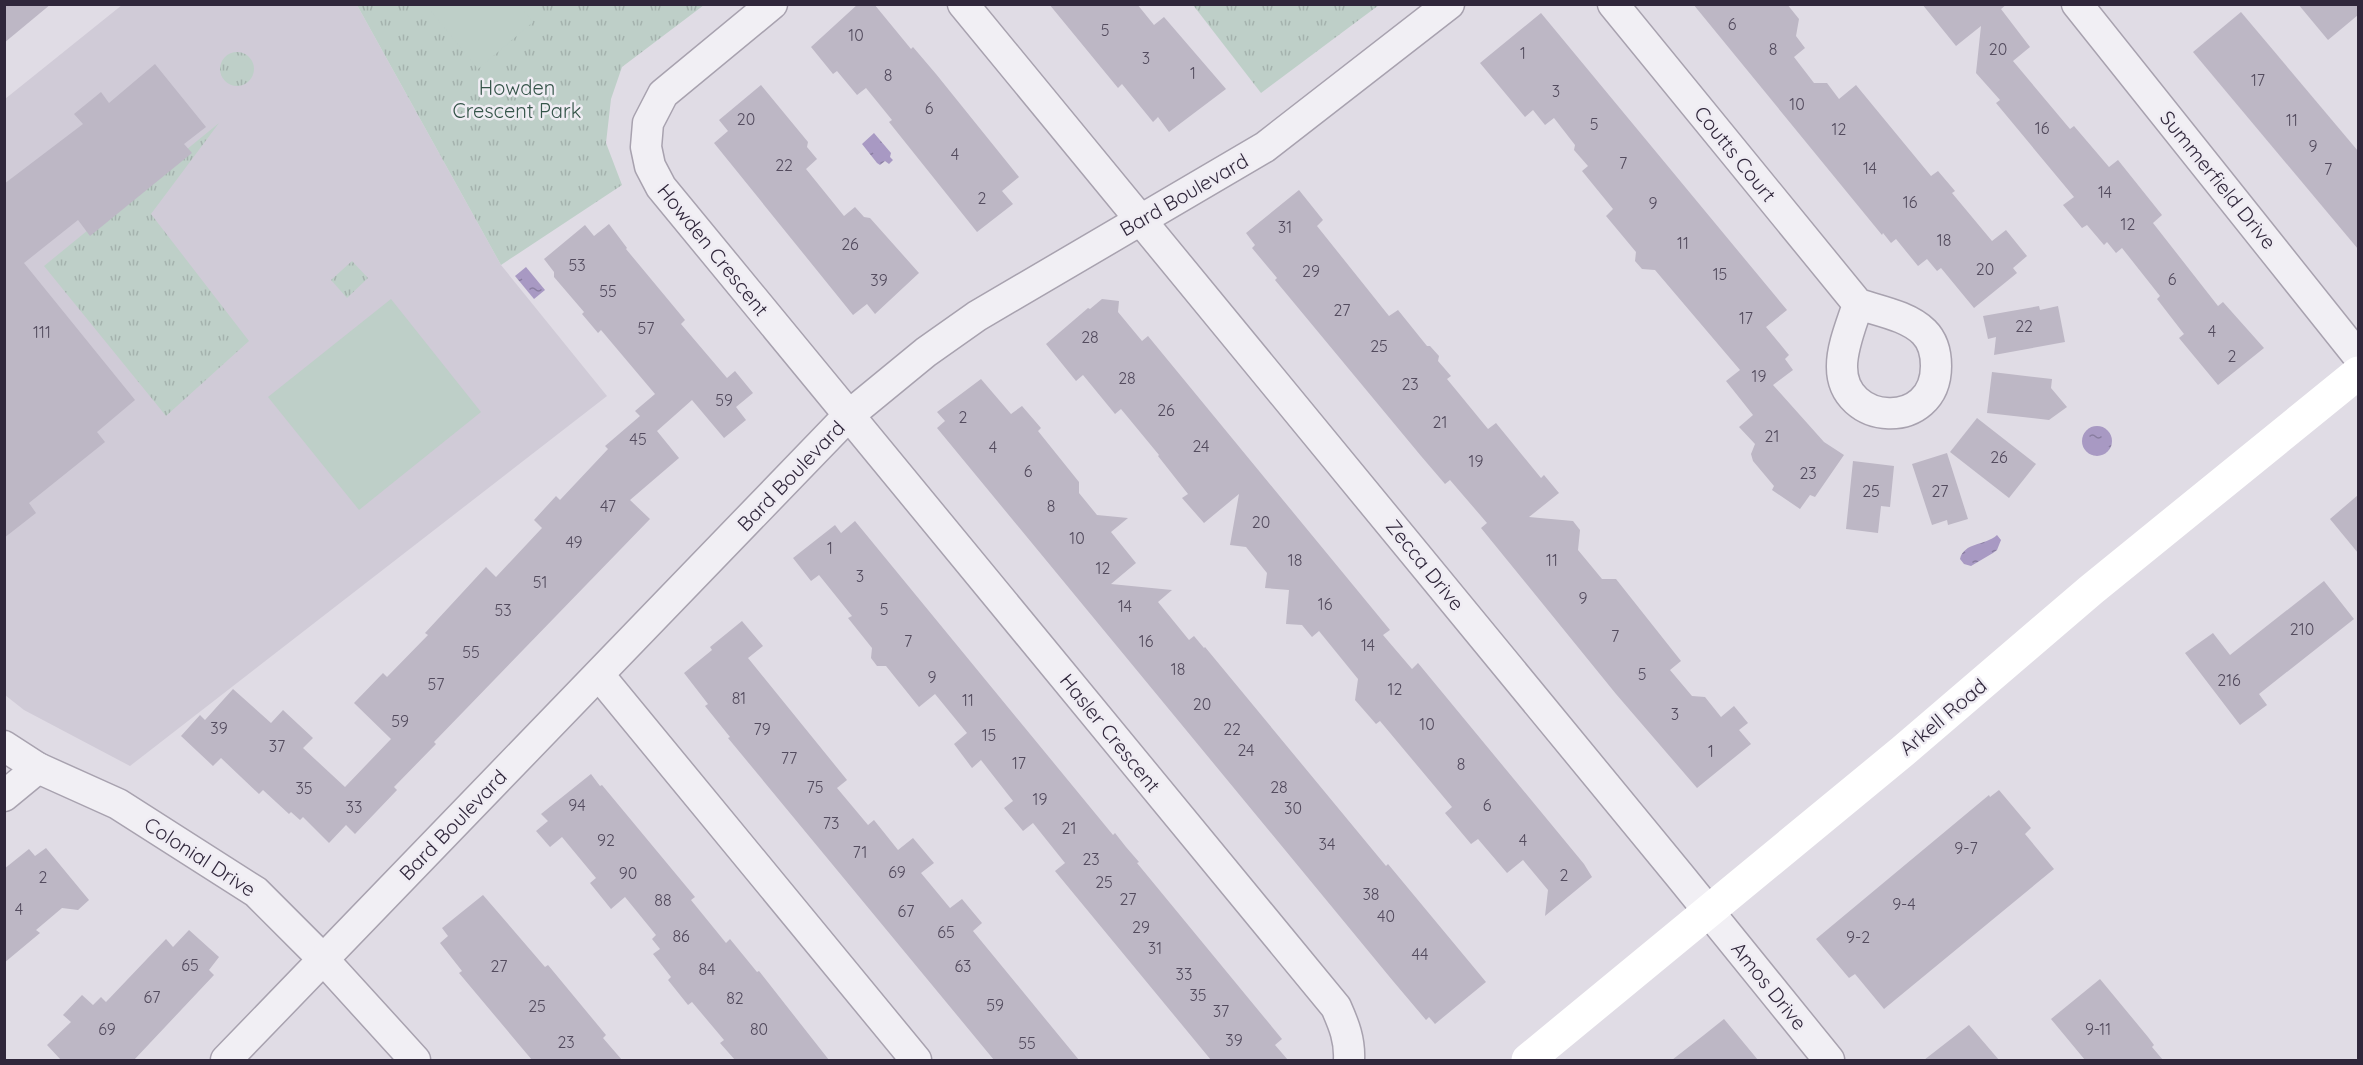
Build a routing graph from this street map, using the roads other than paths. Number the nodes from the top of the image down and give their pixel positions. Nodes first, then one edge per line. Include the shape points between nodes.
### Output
1 (772, 4) edge
2 (963, 4) edge
3 (1449, 4) edge
4 (1613, 4) edge
5 (2077, 4) edge
6 (1141, 219) junction
7 (1858, 304) dead end
8 (2358, 356) edge
9 (2358, 373) edge
10 (848, 416) junction
11 (599, 675) junction
12 (4, 746) edge
13 (38, 768) junction
14 (4, 796) edge
15 (1709, 911) junction
16 (323, 959) junction
17 (226, 1060) edge
18 (415, 1060) edge
19 (916, 1060) edge
20 (1348, 1060) edge
21 (1528, 1060) edge
22 (1829, 1060) edge

1 - 10 street, Howden Crescent via 663,94 648,123 646,147 661,187
2 - 6 street
3 - 6 street, Bard Boulevard via 1265,147
4 - 7 street, Coutts Court
5 - 8 street, Summerfield Drive
6 - 10 street, Bard Boulevard via 977,316
6 - 15 street, Zecca Drive
9 - 15 main road, Arkell Road via 2091,590
10 - 11 street, Bard Boulevard
10 - 20 street, Hasler Crescent via 1336,1007 1350,1046
11 - 16 street, Bard Boulevard
11 - 19 street
12 - 13 street, Colonial Drive
13 - 14 street
13 - 16 street, Colonial Drive via 118,804 256,892
15 - 21 main road, Arkell Road
15 - 22 street, Amos Drive
16 - 17 street, Bard Boulevard
16 - 18 street, Colonial Drive

